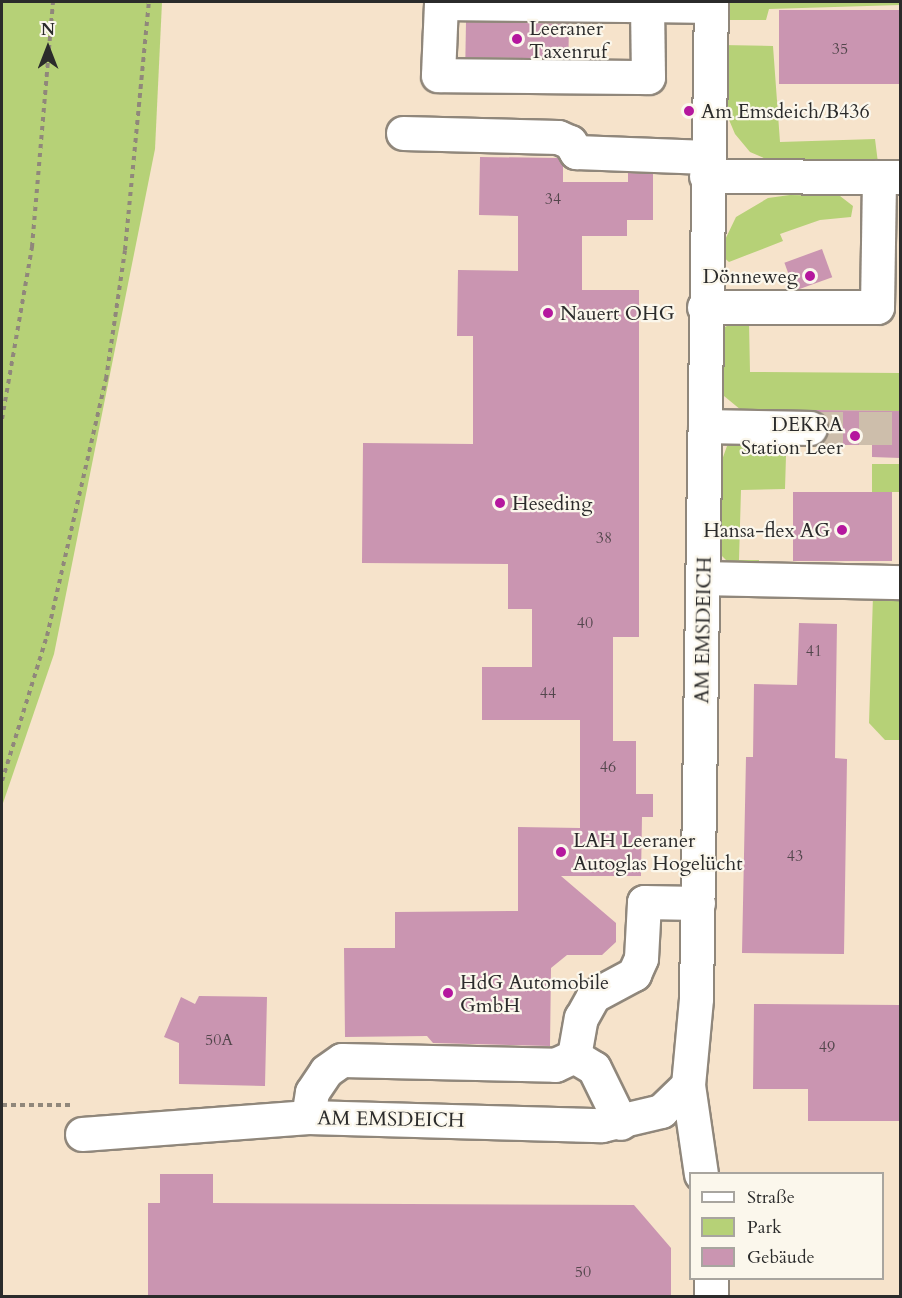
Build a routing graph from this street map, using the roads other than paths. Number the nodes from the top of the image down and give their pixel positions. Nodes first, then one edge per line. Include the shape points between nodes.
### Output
1 (711, 4) edge
2 (647, 5) junction
3 (403, 133) dead end
4 (706, 166) junction
5 (890, 177) edge
6 (704, 307) junction
7 (705, 426) junction
8 (797, 427) tunnel mouth
9 (705, 578) junction
10 (900, 582) edge
11 (698, 903) junction
12 (574, 1056) junction
13 (688, 1085) junction
14 (308, 1117) junction
15 (621, 1123) junction
16 (82, 1134) dead end
17 (701, 1172) edge
18 (711, 1280) edge
19 (711, 1296) edge

1 - 2 street
1 - 4 street, AM EMSDEICH
2 - 2 street via 441,3 438,75 648,77
3 - 4 street via 558,137 570,142 576,152
4 - 5 street
4 - 6 street, AM EMSDEICH
5 - 6 street via 877,307
6 - 7 street, AM EMSDEICH
7 - 8 street
7 - 9 street, AM EMSDEICH
9 - 10 street
9 - 11 street, AM EMSDEICH
11 - 12 street via 644,902 641,958 634,974 593,996 581,1018
11 - 13 street, AM EMSDEICH via 696,998
12 - 14 street via 555,1065 342,1060 326,1071 312,1092
12 - 15 street via 594,1068
13 - 15 street, AM EMSDEICH via 661,1111
13 - 17 street, AM EMSDEICH
14 - 15 street, AM EMSDEICH
14 - 16 street, AM EMSDEICH
18 - 19 street

